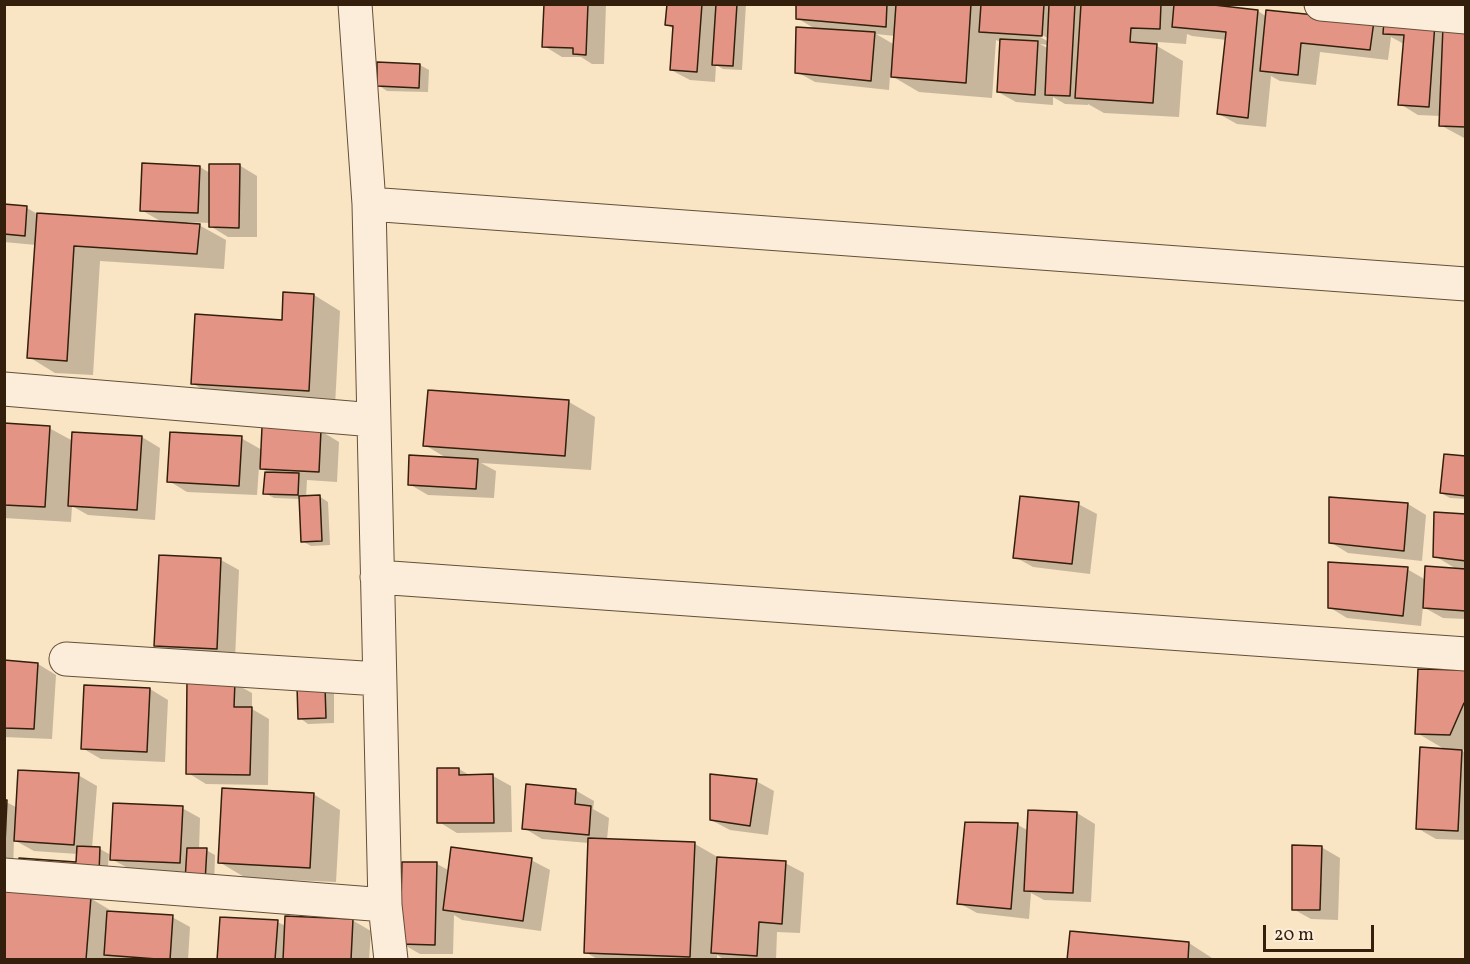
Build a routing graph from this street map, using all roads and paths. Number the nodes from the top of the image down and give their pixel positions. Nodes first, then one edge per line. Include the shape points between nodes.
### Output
1 (355, 4) edge
2 (1321, 4) edge
3 (1466, 16) edge
4 (369, 204) junction
5 (1466, 284) edge
6 (4, 389) edge
7 (374, 420) junction
8 (377, 577) junction
9 (1466, 654) edge
10 (66, 658) dead end
11 (379, 679) junction
12 (4, 875) edge
13 (385, 905) junction
14 (391, 960) edge

1 - 4 street
2 - 3 street
4 - 5 street
4 - 7 street
6 - 7 street
7 - 8 street
8 - 9 street
8 - 11 street
10 - 11 street
11 - 13 street
12 - 13 street
13 - 14 street

